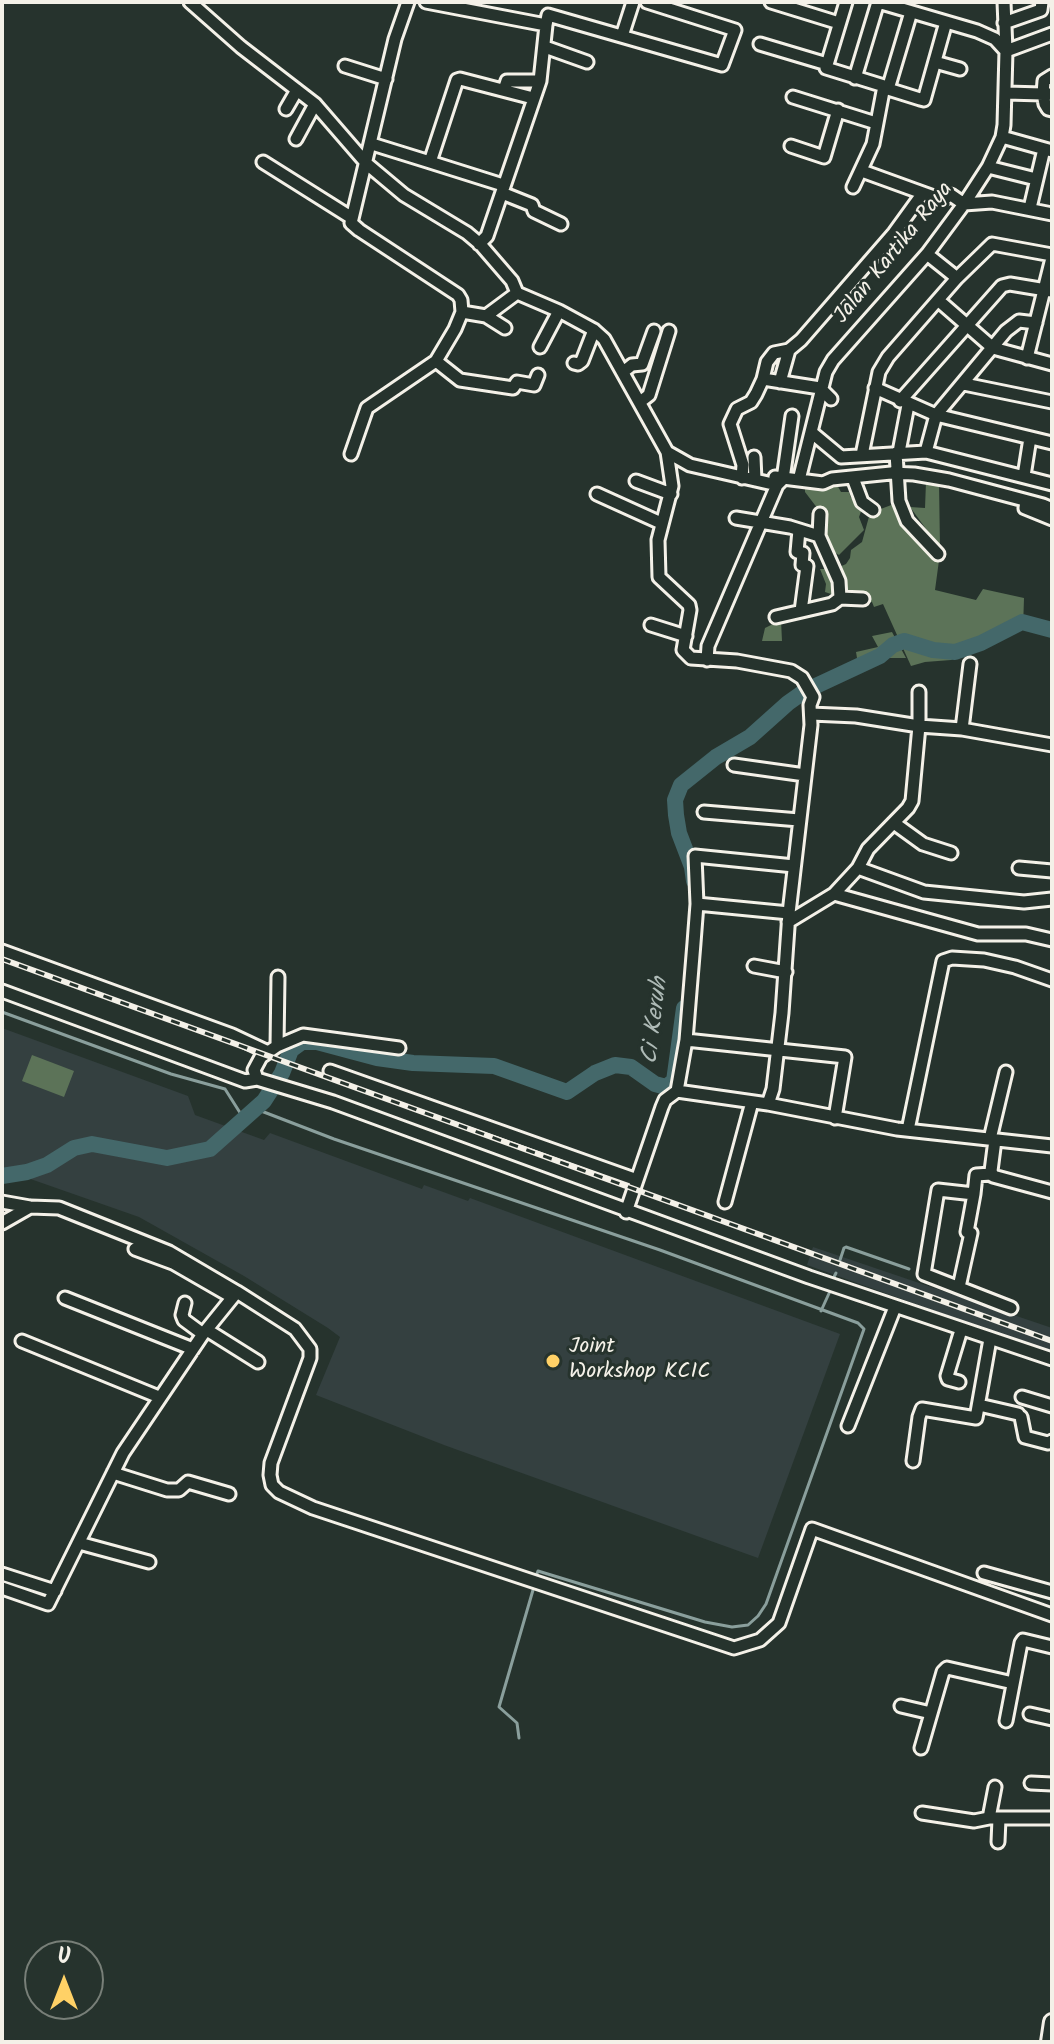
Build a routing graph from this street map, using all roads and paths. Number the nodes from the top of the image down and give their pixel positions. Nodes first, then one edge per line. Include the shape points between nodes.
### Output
1 (190, 2) edge
2 (408, 2) edge
3 (426, 2) edge
4 (549, 2) edge
5 (633, 2) edge
6 (647, 2) edge
7 (771, 2) edge
8 (846, 2) edge
9 (878, 2) edge
10 (1004, 2) edge
11 (1042, 2) edge
12 (911, 12) junction
13 (547, 20) junction
14 (946, 22) junction
15 (839, 23) junction
16 (1004, 23) junction
17 (1052, 34) edge
18 (622, 36) junction
19 (760, 44) dead end
20 (545, 47) junction
21 (1006, 51) junction
22 (587, 62) dead end
23 (935, 62) junction
24 (827, 64) junction
25 (345, 66) dead end
26 (960, 69) dead end
27 (1052, 76) edge
28 (855, 78) junction
29 (386, 79) junction
30 (540, 81) junction
31 (297, 90) junction
32 (504, 90) junction
33 (1006, 93) junction
34 (1047, 94) edge
35 (793, 97) dead end
36 (533, 98) junction
37 (315, 104) junction
38 (286, 109) dead end
39 (838, 110) junction
40 (1052, 110) edge
41 (876, 123) junction
42 (1002, 137) junction
43 (296, 139) dead end
44 (791, 146) dead end
45 (1048, 150) edge
46 (368, 157) junction
47 (263, 162) dead end
48 (430, 162) junction
49 (988, 167) junction
50 (862, 171) junction
51 (1036, 179) junction
52 (853, 187) dead end
53 (502, 189) junction
54 (923, 193) junction
55 (964, 204) junction
56 (1030, 208) junction
57 (1052, 214) edge
58 (352, 218) junction
59 (561, 224) dead end
60 (482, 242) junction
61 (927, 254) junction
62 (1052, 256) edge
63 (1050, 273) edge
64 (957, 278) junction
65 (1048, 291) edge
66 (517, 293) junction
67 (938, 300) junction
68 (559, 311) junction
69 (462, 312) junction
70 (486, 316) junction
71 (1036, 323) junction
72 (966, 325) junction
73 (505, 328) dead end
74 (594, 330) junction
75 (654, 331) dead end
76 (669, 331) dead end
77 (540, 347) dead end
78 (993, 348) junction
79 (789, 350) junction
80 (1027, 358) junction
81 (436, 361) junction
82 (574, 363) dead end
83 (1052, 364) edge
84 (627, 369) junction
85 (538, 375) dead end
86 (763, 379) junction
87 (780, 382) junction
88 (964, 384) junction
89 (820, 388) junction
90 (875, 388) junction
91 (831, 399) dead end
92 (643, 400) junction
93 (1052, 402) edge
94 (904, 403) junction
95 (936, 415) junction
96 (792, 416) dead end
97 (811, 432) junction
98 (1030, 438) junction
99 (1052, 443) edge
100 (667, 452) junction
101 (897, 452) junction
102 (926, 452) junction
103 (351, 454) dead end
104 (862, 455) junction
105 (754, 457) dead end
106 (1024, 476) junction
107 (749, 477) junction
108 (897, 477) junction
109 (799, 480) junction
110 (636, 481) dead end
111 (779, 481) junction
112 (854, 482) junction
113 (1050, 483) edge
114 (597, 494) dead end
115 (671, 494) junction
116 (1026, 504) junction
117 (1048, 507) edge
118 (873, 510) dead end
119 (820, 514) dead end
120 (736, 518) dead end
121 (1052, 519) edge
122 (661, 523) junction
123 (761, 524) junction
124 (799, 530) junction
125 (823, 544) junction
126 (938, 554) dead end
127 (840, 598) junction
128 (863, 599) dead end
129 (801, 611) junction
130 (776, 617) dead end
131 (651, 625) dead end
132 (686, 636) junction
133 (707, 660) junction
134 (970, 664) dead end
135 (919, 692) dead end
136 (811, 714) junction
137 (919, 726) junction
138 (962, 729) junction
139 (1052, 745) edge
140 (734, 765) dead end
141 (805, 775) junction
142 (704, 812) dead end
143 (799, 820) junction
144 (894, 823) junction
145 (951, 853) dead end
146 (794, 866) junction
147 (858, 868) junction
148 (1019, 868) dead end
149 (1052, 871) edge
150 (834, 894) junction
151 (1052, 899) edge
152 (697, 904) junction
153 (788, 917) junction
154 (1052, 940) edge
155 (2, 951) edge
156 (754, 966) dead end
157 (786, 972) junction
158 (278, 977) dead end
159 (1052, 980) edge
160 (2, 991) edge
161 (686, 1040) junction
162 (399, 1048) dead end
163 (272, 1049) junction
164 (776, 1051) junction
165 (330, 1071) dead end
166 (1006, 1072) dead end
167 (257, 1079) junction
168 (677, 1091) junction
169 (752, 1102) junction
170 (768, 1104) junction
171 (835, 1118) junction
172 (908, 1130) junction
173 (993, 1140) junction
174 (1052, 1146) edge
175 (991, 1174) junction
176 (637, 1180) junction
177 (1052, 1192) edge
178 (974, 1194) junction
179 (2, 1202) edge
180 (725, 1202) dead end
181 (30, 1207) junction
182 (626, 1212) junction
183 (2, 1223) edge
184 (135, 1249) dead end
185 (959, 1287) junction
186 (234, 1295) junction
187 (65, 1298) dead end
188 (185, 1303) dead end
189 (895, 1307) junction
190 (1011, 1308) dead end
191 (961, 1330) junction
192 (205, 1332) junction
193 (990, 1339) junction
194 (22, 1341) dead end
195 (193, 1349) junction
196 (1052, 1359) edge
197 (258, 1362) dead end
198 (959, 1382) dead end
199 (159, 1397) junction
200 (1022, 1397) dead end
201 (979, 1405) junction
202 (1052, 1406) edge
203 (848, 1426) dead end
204 (1052, 1441) edge
205 (913, 1461) dead end
206 (113, 1473) junction
207 (229, 1494) dead end
208 (79, 1543) junction
209 (149, 1562) dead end
210 (984, 1573) dead end
211 (2, 1574) edge
212 (2, 1588) edge
213 (55, 1591) junction
214 (1052, 1592) edge
215 (1052, 1615) edge
216 (1052, 1647) edge
217 (1013, 1683) junction
218 (901, 1706) dead end
219 (931, 1713) junction
220 (1030, 1714) dead end
221 (1052, 1719) edge
222 (1006, 1721) dead end
223 (921, 1748) dead end
224 (1031, 1783) dead end
225 (1052, 1784) edge
226 (995, 1787) dead end
227 (922, 1813) dead end
228 (994, 1818) junction
229 (1052, 1818) edge
230 (998, 1842) dead end
231 (1052, 2022) edge
232 (1049, 2042) edge

1 - 31 street
2 - 29 street
3 - 13 street
4 - 13 street
5 - 18 street
6 - 18 street via 735,30 722,65
7 - 15 street
8 - 15 street
9 - 12 street
9 - 28 street
10 - 16 street, Jalan Kartika Raya
11 - 16 street via 1041,10
12 - 14 street
12 - 23 street via 888,89 924,100
13 - 18 street
13 - 20 street
14 - 21 street via 995,39
14 - 23 street
15 - 24 street
16 - 21 street, Jalan Kartika Raya
17 - 21 street
19 - 24 street
20 - 22 street
20 - 30 street
21 - 33 street, Jalan Kartika Raya
23 - 26 street
24 - 28 street via 826,68
25 - 29 street
27 - 34 street via 1044,81
28 - 41 street via 884,86
29 - 46 street
30 - 32 street via 507,81
30 - 36 street
31 - 37 street
31 - 38 street
32 - 36 street
32 - 48 street via 457,80
33 - 34 street
33 - 42 street, Jalan Kartika Raya
34 - 40 street via 1045,104
35 - 39 street
36 - 53 street
37 - 43 street
37 - 46 street
39 - 41 street
39 - 44 street via 824,157
41 - 50 street
42 - 45 street
42 - 49 street, Jalan Kartika Raya
45 - 51 street
46 - 48 street
46 - 58 street
46 - 60 street via 404,195
47 - 58 street
48 - 53 street
49 - 51 street
49 - 55 street, Jalan Kartika Raya
50 - 52 street
50 - 54 street
51 - 56 street
53 - 59 street
53 - 60 street
54 - 55 street via 942,200 951,195
54 - 79 street
55 - 56 street
55 - 61 street, Jalan Kartika Raya
56 - 57 street
58 - 69 street via 359,230 459,296
60 - 66 street
61 - 64 street
61 - 89 street, Jalan Kartika Raya via 833,360
62 - 63 street
62 - 64 street via 992,244
63 - 65 street
64 - 67 street
65 - 71 street
65 - 72 street via 1006,284
66 - 68 street
66 - 70 street
67 - 72 street
67 - 90 street via 888,357
68 - 74 street
68 - 77 street
69 - 70 street
69 - 81 street
70 - 73 street
71 - 78 street via 1014,324
71 - 80 street
72 - 78 street
72 - 94 street
74 - 82 street via 582,361
74 - 84 street
75 - 84 street via 642,364
76 - 92 street
78 - 80 street
78 - 88 street
79 - 86 street via 769,358
79 - 87 street
80 - 83 street
81 - 85 street via 460,380 513,388 517,382 534,385
81 - 103 street via 367,408
84 - 92 street
86 - 87 street
86 - 107 street via 730,424
87 - 89 street
88 - 93 street
88 - 95 street
89 - 91 street
89 - 97 street, Jalan Kartika Raya
90 - 94 street
90 - 104 street
92 - 100 street
94 - 95 street
94 - 101 street
95 - 98 street
95 - 102 street
96 - 111 street
97 - 104 street via 839,457
97 - 109 street, Jalan Kartika Raya
98 - 99 street
98 - 106 street
100 - 107 street via 690,465
100 - 115 street
101 - 102 street
101 - 104 street
101 - 108 street
102 - 106 street
105 - 107 street
106 - 113 street
107 - 111 street
108 - 112 street
108 - 116 street via 949,480
108 - 126 street via 907,521
109 - 111 street
109 - 112 street
110 - 115 street
111 - 123 street
112 - 118 street via 865,507
113 - 117 street
114 - 122 street
115 - 122 street
116 - 117 street
116 - 121 street
119 - 125 street
120 - 123 street
122 - 132 street via 659,577 689,605
123 - 124 street
123 - 133 street via 708,646
124 - 125 street
124 - 129 street via 797,552 803,553 802,565 807,566
125 - 127 street via 839,581
127 - 128 street
127 - 129 street
129 - 130 street
131 - 132 street
132 - 133 street via 686,654
133 - 136 street via 791,671 813,697
134 - 138 street
135 - 137 street
136 - 137 street
136 - 141 street
137 - 138 street
137 - 144 street via 912,801
138 - 139 street
140 - 141 street
141 - 143 street
142 - 143 street
143 - 146 street
144 - 145 street via 923,844
144 - 147 street via 868,849
146 - 152 street via 695,856
146 - 153 street
147 - 150 street
147 - 151 street via 924,892 1012,901
148 - 149 street
150 - 153 street
150 - 154 street via 978,934
152 - 153 street
152 - 161 street
153 - 157 street
155 - 163 street
156 - 157 street
157 - 164 street
158 - 163 street
159 - 172 street via 1002,963 943,961
160 - 167 street via 245,1081
161 - 164 street
161 - 168 street
162 - 163 street via 303,1035
163 - 167 street via 254,1070
164 - 170 street
164 - 171 street via 845,1057
165 - 176 street
166 - 173 street
167 - 182 street via 333,1102
168 - 169 street
168 - 176 street via 665,1100
169 - 170 street
169 - 180 street
170 - 171 street
171 - 172 street
172 - 173 street
173 - 174 street
173 - 175 street
175 - 177 street
175 - 178 street via 976,1175
176 - 182 street
178 - 185 street
178 - 185 street via 938,1190 935,1204 924,1274
179 - 181 street
181 - 183 street
181 - 186 street via 59,1208 135,1237 169,1252
182 - 189 street
184 - 186 street
185 - 190 street
186 - 192 street
186 - 215 street via 295,1329 310,1349 270,1475 279,1492 313,1508 734,1648 760,1640 779,1623 812,1529
187 - 195 street
188 - 192 street via 184,1320
189 - 191 street
189 - 203 street
191 - 193 street
191 - 198 street via 947,1376
192 - 195 street
192 - 197 street
193 - 196 street
193 - 201 street
194 - 199 street
195 - 199 street
199 - 206 street
200 - 202 street
201 - 204 street via 1019,1416 1024,1436
201 - 205 street via 974,1419 921,1410
206 - 207 street via 167,1490 179,1490 188,1482
206 - 208 street
208 - 209 street
208 - 213 street
210 - 214 street
211 - 213 street
212 - 213 street via 48,1604
216 - 217 street via 1023,1640
217 - 219 street via 947,1668
217 - 222 street
218 - 219 street
219 - 223 street
220 - 221 street
224 - 225 street
226 - 228 street
227 - 228 street via 974,1821
228 - 229 street
228 - 230 street
231 - 232 main road

